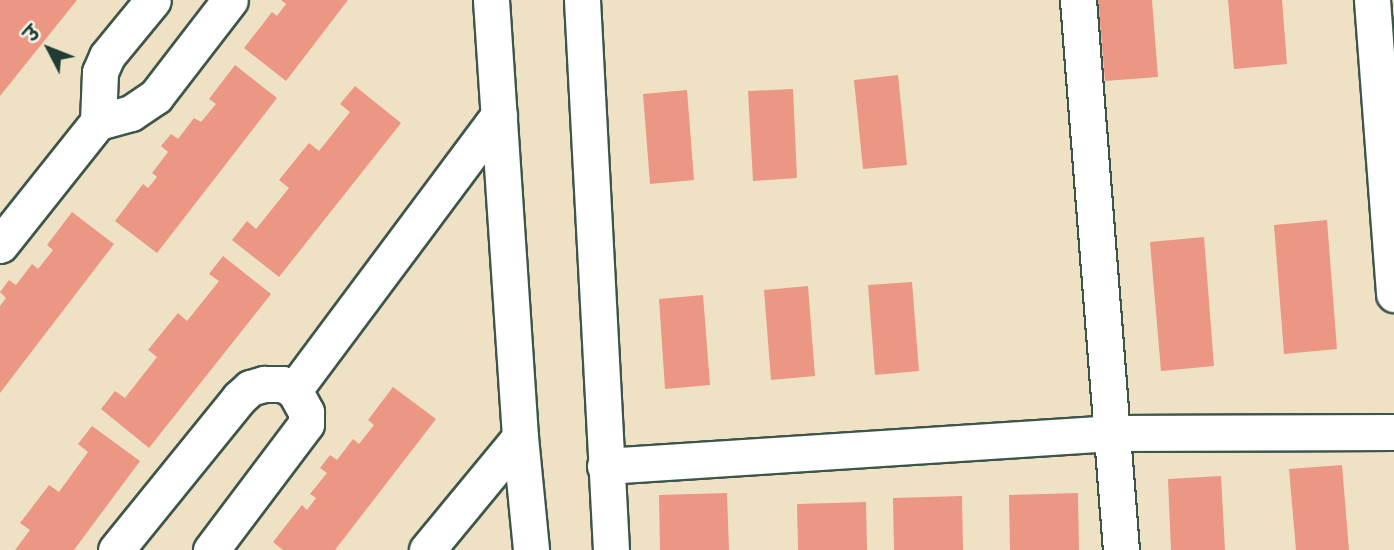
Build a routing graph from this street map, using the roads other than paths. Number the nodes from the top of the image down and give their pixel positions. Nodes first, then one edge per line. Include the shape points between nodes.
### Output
1 (153, 0) edge
2 (230, 0) edge
3 (491, 0) edge
4 (582, 0) edge
5 (1078, 0) edge
6 (1372, 0) edge
7 (1384, 55) edge
8 (499, 115) junction
9 (98, 122) junction
10 (0, 245) edge
11 (1394, 294) edge
12 (294, 390) junction
13 (1114, 432) junction
14 (1394, 432) edge
15 (520, 437) junction
16 (605, 466) junction
17 (116, 550) edge
18 (211, 550) edge
19 (427, 550) edge
20 (531, 550) edge
21 (611, 550) edge
22 (1121, 550) edge

1 - 9 street via 107,56 100,72
2 - 9 street via 156,96 131,113
3 - 8 street
4 - 16 street
5 - 13 street
6 - 7 street
7 - 11 street
8 - 12 street
8 - 15 street
9 - 10 street
12 - 17 street via 282,384 250,388
12 - 18 street via 306,412 306,424
13 - 14 street
13 - 16 street
13 - 22 street
15 - 19 street
15 - 20 street
16 - 21 street

